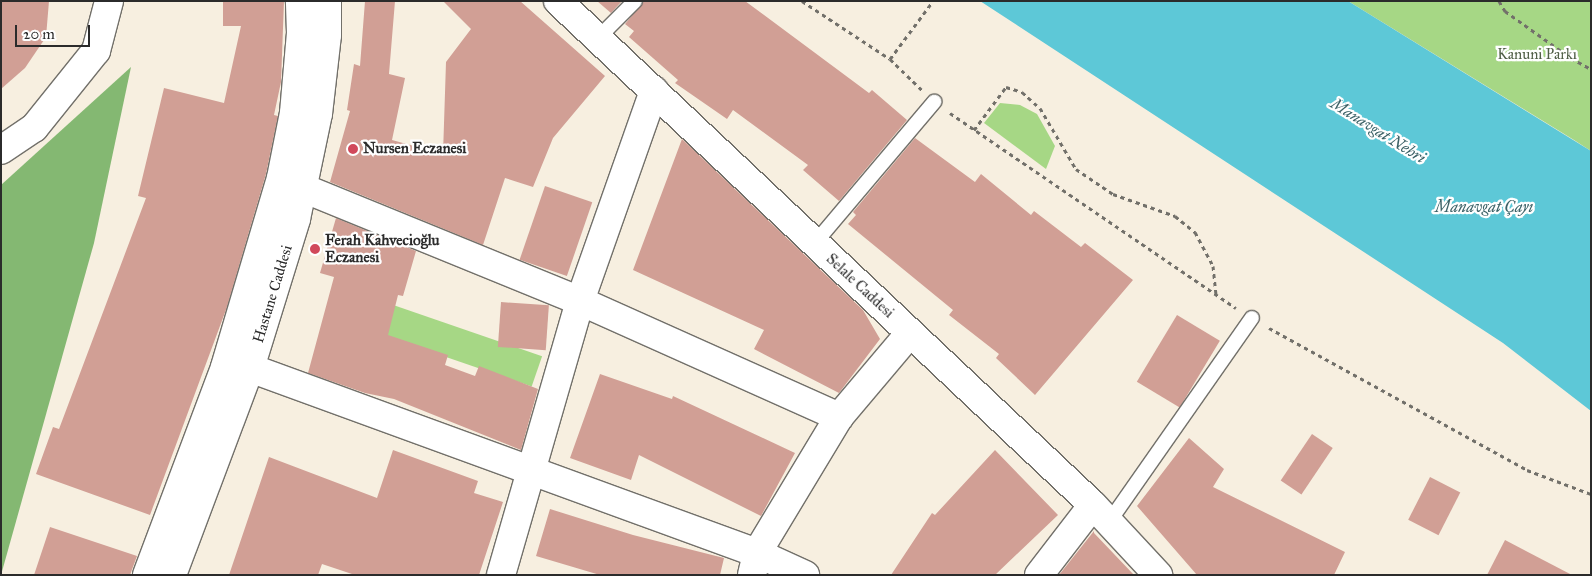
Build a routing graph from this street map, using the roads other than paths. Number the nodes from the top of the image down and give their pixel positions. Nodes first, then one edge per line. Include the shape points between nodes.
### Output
1 (109, 1) edge
2 (300, 1) edge
3 (327, 1) edge
4 (558, 1) edge
5 (635, 1) edge
6 (598, 38) junction
7 (654, 91) junction
8 (934, 102) road end
9 (1, 150) edge
10 (303, 188) junction
11 (815, 243) junction
12 (580, 301) junction
13 (1252, 318) road end
14 (910, 333) junction
15 (250, 368) junction
16 (839, 417) junction
17 (532, 470) junction
18 (1101, 514) junction
19 (755, 564) edge
20 (147, 575) edge
21 (172, 575) edge
22 (501, 575) edge
23 (805, 575) edge
24 (1039, 575) edge
25 (1158, 575) edge

1 - 9 street via 96,51 34,128
2 - 20 street, Hastane Caddesi via 301,33 294,113 281,178 225,367
3 - 10 street, Hastane Caddesi via 327,35 318,114
4 - 6 street, Selale Caddesi
5 - 6 lane
6 - 7 street, Selale Caddesi
7 - 11 street, Selale Caddesi
7 - 12 street
8 - 11 lane
10 - 12 street
10 - 15 street, Hastane Caddesi
11 - 14 street, Selale Caddesi
12 - 16 street
12 - 17 street
13 - 18 lane
14 - 16 street
14 - 18 street, Selale Caddesi
15 - 17 street
15 - 21 street, Hastane Caddesi
16 - 19 street
17 - 19 street
17 - 22 street
18 - 24 street
18 - 25 street, Selale Caddesi
19 - 23 street

